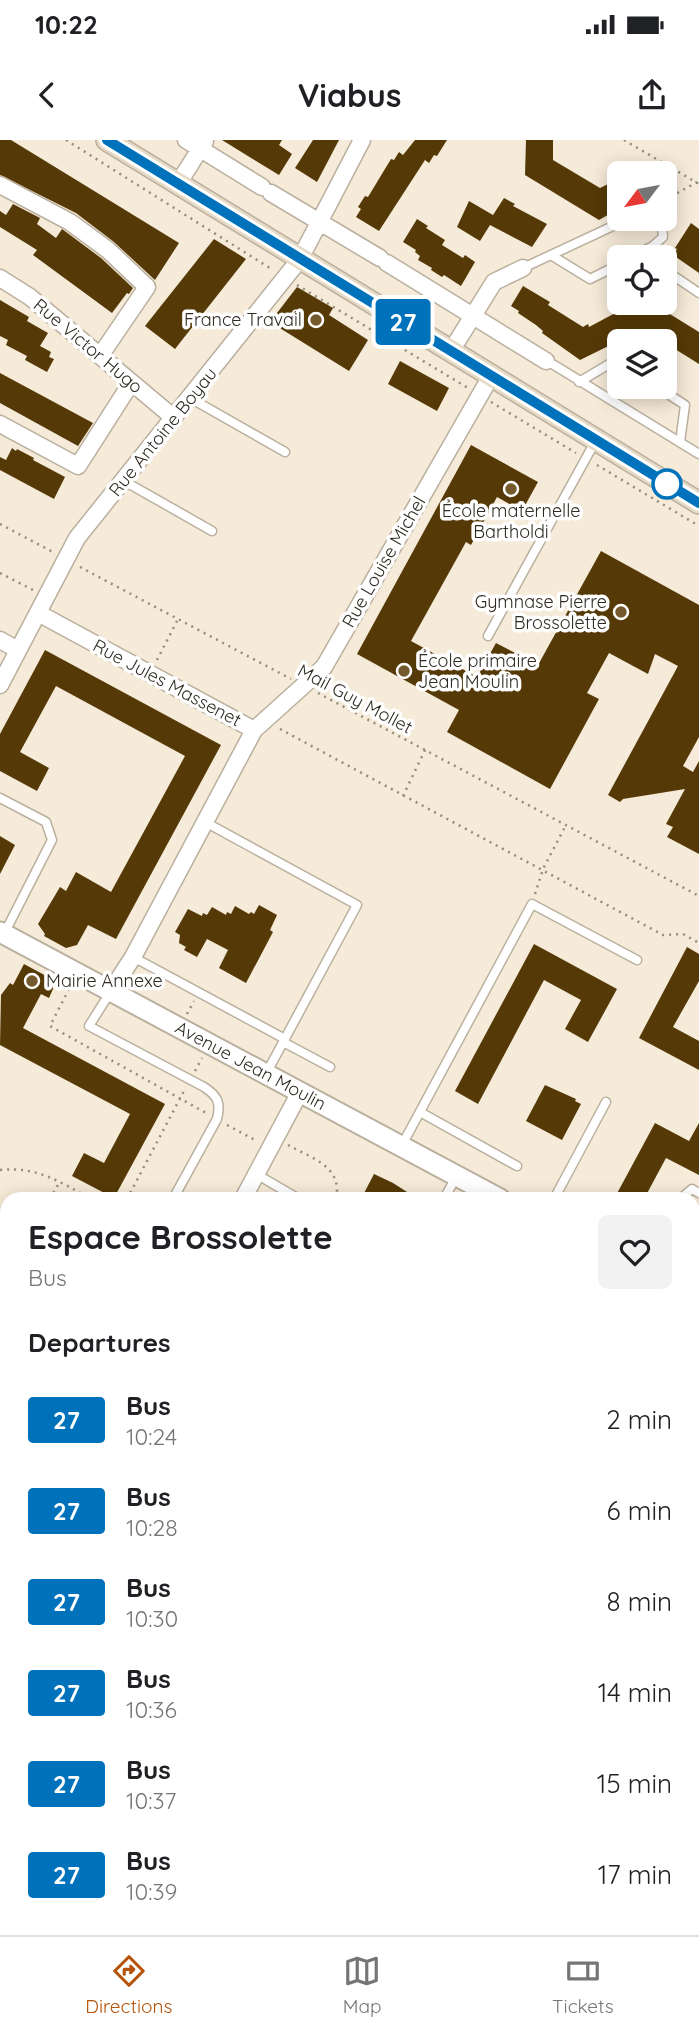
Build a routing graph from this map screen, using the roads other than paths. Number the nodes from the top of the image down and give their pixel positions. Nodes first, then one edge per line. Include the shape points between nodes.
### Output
1 (107, 140) edge
2 (186, 140) edge
3 (362, 140) edge
4 (203, 144) edge
5 (178, 184) junction
6 (0, 185) edge
7 (319, 223) junction
8 (607, 229) edge
9 (551, 255) junction
10 (300, 259) junction
11 (523, 268) joint
12 (607, 270) edge
13 (0, 278) edge
14 (677, 278) edge
15 (699, 293) edge
16 (472, 317) junction
17 (451, 351) junction
18 (100, 356) junction
19 (550, 363) joint
20 (607, 365) edge
21 (491, 376) junction
22 (579, 382) junction
23 (131, 383) junction
24 (190, 398) junction
25 (676, 399) edge
26 (174, 418) junction
27 (0, 424) edge
28 (596, 440) junction
29 (680, 442) junction
30 (285, 452) dead end
31 (699, 454) edge
32 (124, 481) junction
33 (699, 503) edge
34 (212, 531) dead end
35 (38, 613) junction
36 (488, 636) dead end
37 (0, 640) edge
38 (18, 650) junction
39 (0, 685) edge
40 (254, 730) junction
41 (0, 798) edge
42 (205, 822) junction
43 (2, 933) edge
44 (133, 957) junction
45 (636, 960) dead end
46 (111, 991) junction
47 (284, 1041) junction
48 (330, 1067) dead end
49 (265, 1075) junction
50 (300, 1092) junction
51 (607, 1102) dead end
52 (420, 1112) junction
53 (401, 1146) junction
54 (517, 1166) dead end
55 (256, 1174) junction
56 (456, 1175) junction
57 (177, 1192) edge
58 (247, 1192) edge
59 (287, 1192) edge
60 (448, 1192) edge
61 (487, 1192) edge
62 (558, 1192) edge

1 - 5 main road
2 - 4 street
3 - 7 street, Rue Antoine Boyau
4 - 5 street
4 - 7 street
5 - 10 main road
6 - 18 street via 69,222 147,287
7 - 10 street, Rue Antoine Boyau
7 - 16 street
8 - 9 lane
9 - 11 lane
9 - 12 lane via 590,279
10 - 17 main road
10 - 24 street, Rue Antoine Boyau
11 - 16 street via 494,282
13 - 18 street, Rue Victor Hugo
14 - 15 lane
16 - 17 street
16 - 19 street
17 - 21 main road
18 - 23 street, Rue Victor Hugo
19 - 22 lane
20 - 22 lane
21 - 28 main road
21 - 40 street, Rue Louise Michel via 324,667
22 - 29 lane
23 - 26 street, Rue Victor Hugo
23 - 27 street via 78,466
24 - 26 street, Rue Antoine Boyau
24 - 30 lane
25 - 29 lane via 685,405
26 - 32 street, Rue Antoine Boyau
28 - 33 main road
28 - 36 lane
29 - 31 lane
32 - 34 lane
32 - 35 street, Rue Antoine Boyau via 77,538
35 - 38 street
35 - 40 street, Rue Jules Massenet
37 - 38 street
38 - 39 street
40 - 42 street, Rue Jules Massenet
41 - 43 lane via 46,822 52,840
42 - 44 street, Rue Jules Massenet
42 - 47 lane via 357,905
43 - 46 street, Avenue Jean Moulin
44 - 46 street, Rue Jules Massenet
44 - 47 lane
45 - 52 lane via 532,904
46 - 49 street, Avenue Jean Moulin
46 - 57 lane via 89,1026 215,1094 220,1105 217,1119
47 - 48 lane
47 - 49 lane
49 - 50 street, Avenue Jean Moulin
50 - 53 street, Avenue Jean Moulin
50 - 55 street
51 - 62 lane
52 - 53 lane
52 - 54 lane
53 - 56 street, Avenue Jean Moulin
55 - 58 street
55 - 59 lane
56 - 60 lane
56 - 61 street, Avenue Jean Moulin

